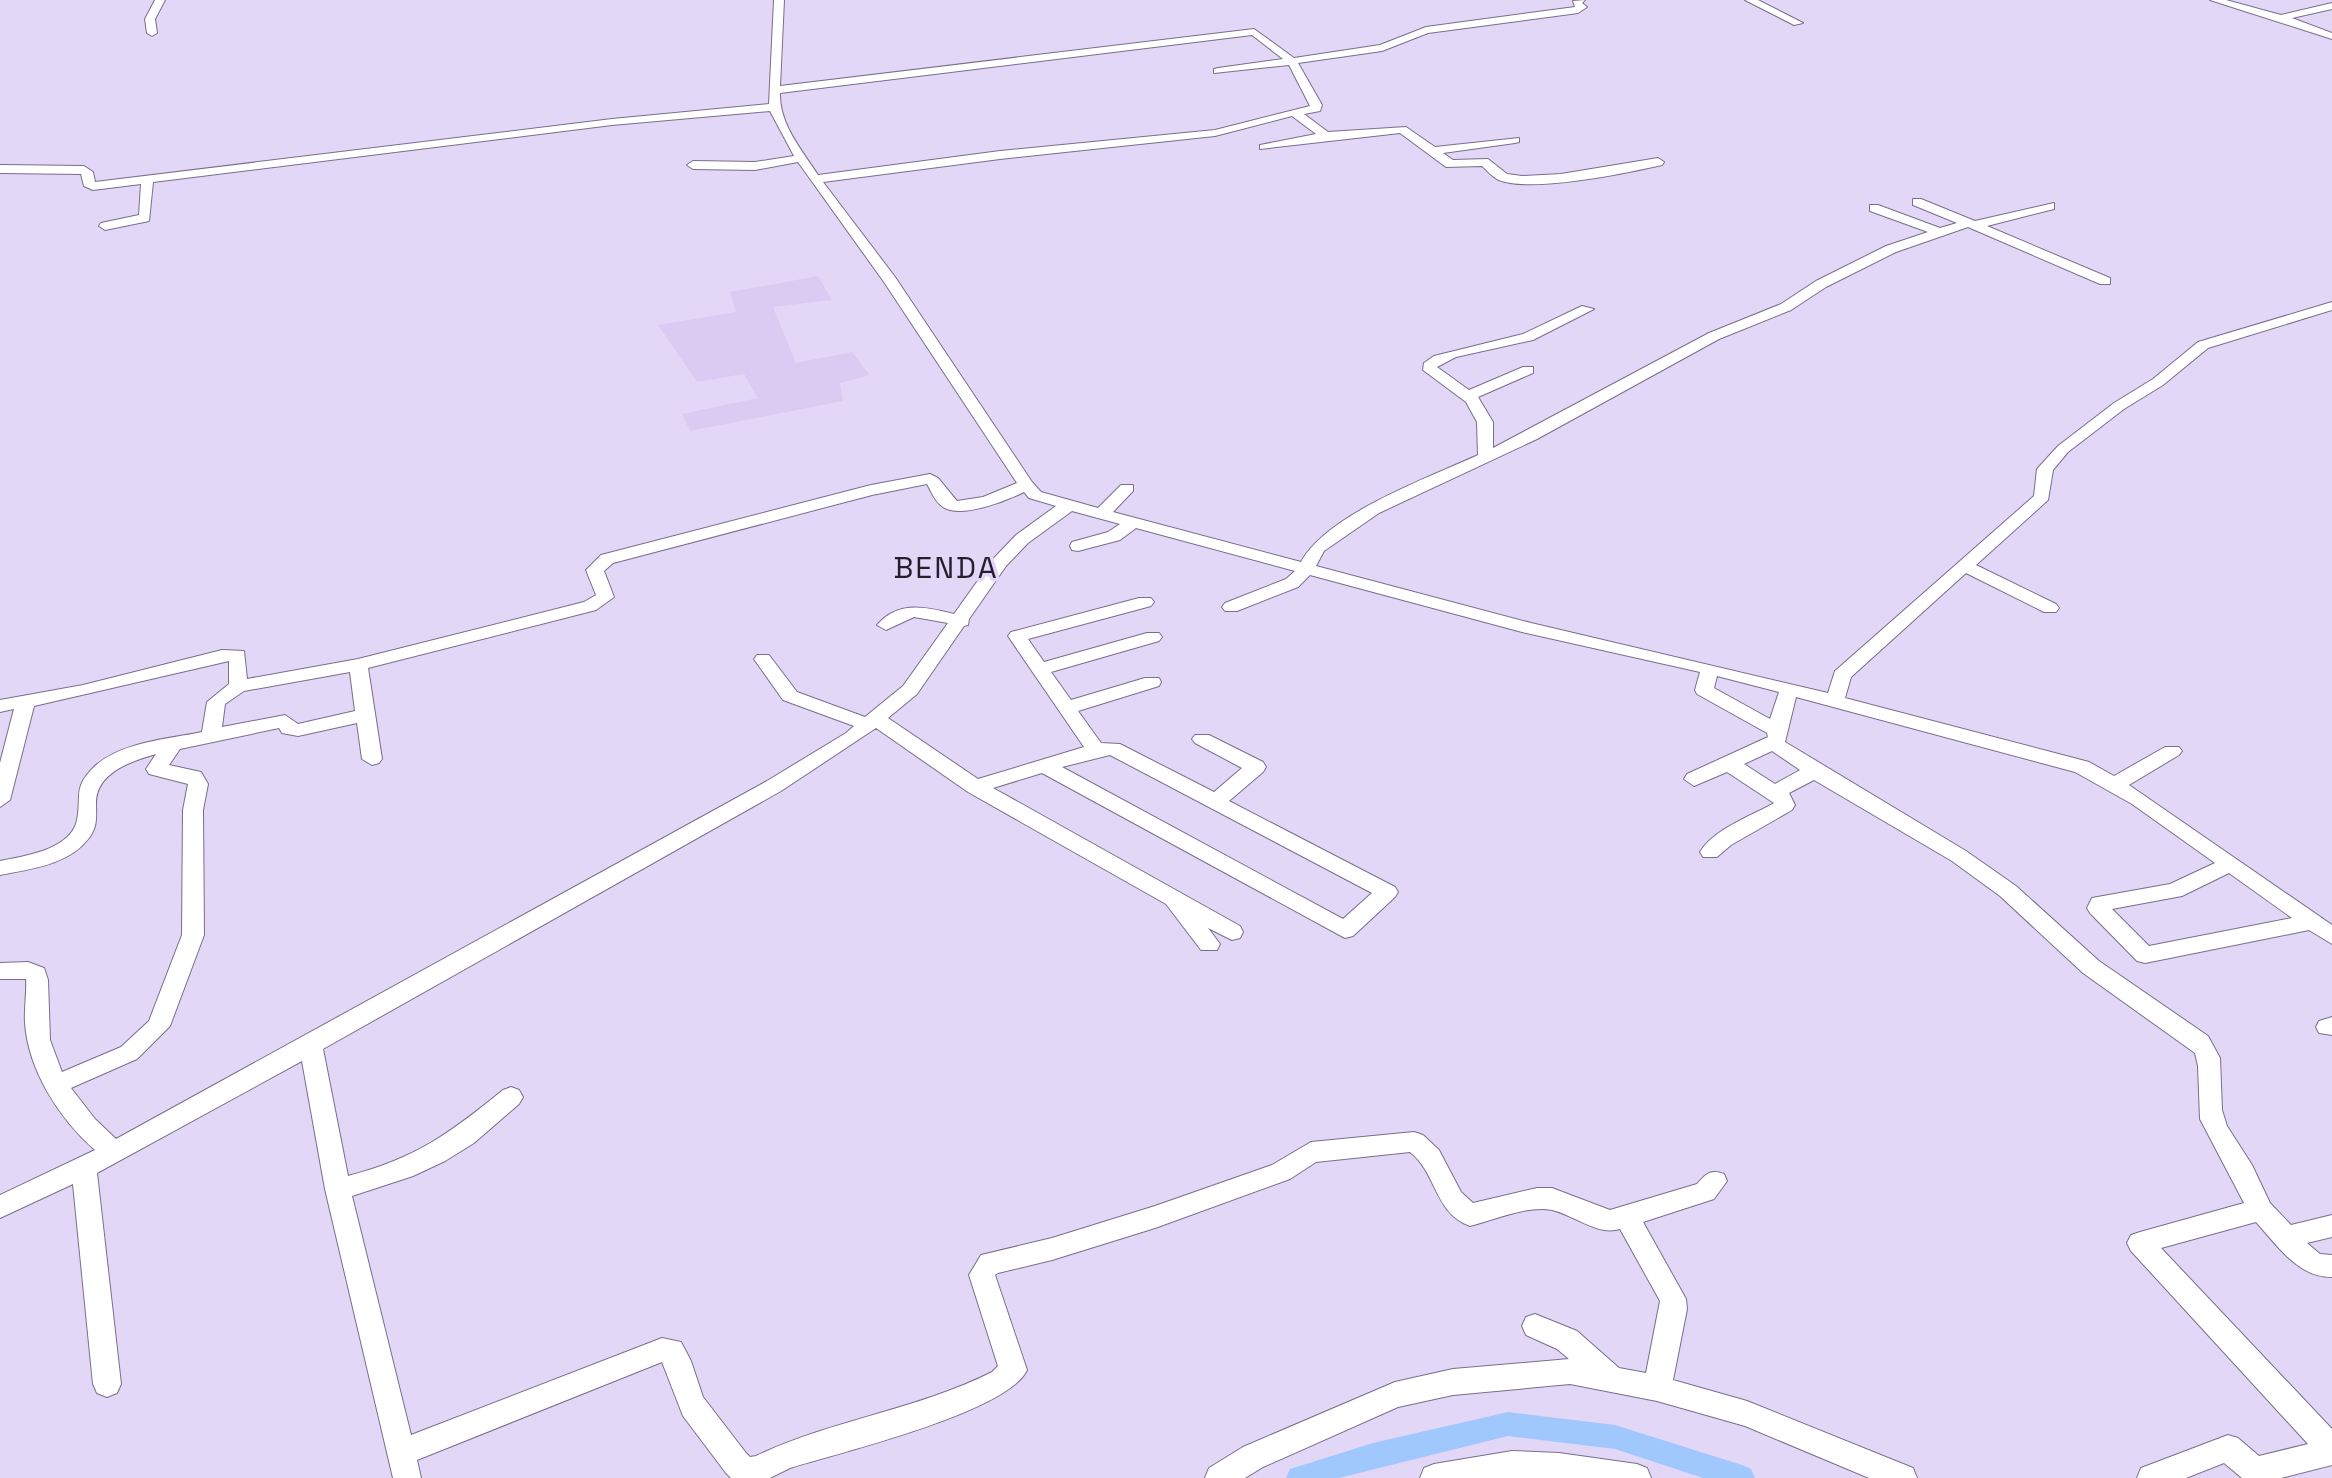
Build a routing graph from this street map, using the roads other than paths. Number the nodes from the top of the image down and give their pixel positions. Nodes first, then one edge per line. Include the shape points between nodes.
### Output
1 (160, 0) edge
2 (779, 0) edge
3 (1580, 0) edge
4 (1750, 0) edge
5 (2215, 0) edge
6 (2332, 6) edge
7 (2281, 19) junction
8 (1798, 23) dead end
9 (152, 33) dead end
10 (2332, 36) edge
11 (1292, 61) junction
12 (1218, 71) dead end
13 (775, 98) junction
14 (1294, 112) junction
15 (1326, 136) junction
16 (1515, 140) dead end
17 (1264, 147) dead end
18 (1433, 151) junction
19 (802, 158) junction
20 (1658, 162) dead end
21 (693, 165) dead end
22 (0, 169) edge
23 (815, 179) junction
24 (147, 180) junction
25 (1917, 202) dead end
26 (2050, 206) dead end
27 (1874, 208) dead end
28 (1972, 224) junction
29 (105, 226) dead end
30 (1941, 233) junction
31 (2105, 281) dead end
32 (2332, 306) edge
33 (1587, 309) dead end
34 (1528, 370) dead end
35 (1468, 397) junction
36 (1486, 458) junction
37 (1026, 485) junction
38 (1127, 488) dead end
39 (1069, 505) junction
40 (1102, 513) junction
41 (1133, 522) junction
42 (1078, 546) dead end
43 (1967, 567) junction
44 (1305, 570) junction
45 (1145, 602) dead end
46 (1231, 607) dead end
47 (2050, 608) dead end
48 (962, 621) junction
49 (886, 625) dead end
50 (1153, 637) dead end
51 (763, 659) dead end
52 (358, 665) junction
53 (1710, 669) junction
54 (1040, 670) junction
55 (1152, 682) dead end
56 (239, 686) junction
57 (1789, 691) junction
58 (26, 701) junction
59 (1835, 701) junction
60 (0, 706) edge
61 (1067, 708) junction
62 (365, 715) junction
63 (872, 722) junction
64 (211, 735) junction
65 (1775, 737) junction
66 (1202, 738) dead end
67 (173, 744) junction
68 (1096, 750) junction
69 (2172, 751) dead end
70 (372, 759) dead end
71 (1728, 763) junction
72 (1044, 766) junction
73 (1814, 771) junction
74 (1694, 779) dead end
75 (2116, 784) junction
76 (975, 787) junction
77 (1774, 793) junction
78 (0, 800) edge
79 (1216, 801) junction
80 (1710, 852) dead end
81 (2231, 864) junction
82 (0, 868) edge
83 (1169, 896) junction
84 (2312, 922) junction
85 (1232, 932) dead end
86 (2332, 936) edge
87 (1209, 944) dead end
88 (0, 971) edge
89 (311, 1045) junction
90 (58, 1084) junction
91 (511, 1097) dead end
92 (113, 1151) junction
93 (84, 1168) junction
94 (1715, 1181) dead end
95 (338, 1189) junction
96 (0, 1207) edge
97 (2261, 1211) junction
98 (1627, 1217) junction
99 (2332, 1226) edge
100 (2287, 1237) junction
101 (2332, 1266) edge
102 (1535, 1326) dead end
103 (1613, 1380) junction
104 (107, 1384) dead end
105 (1657, 1388) junction
106 (2332, 1450) edge
107 (404, 1465) edge
108 (1219, 1478) edge
109 (1433, 1478) edge
110 (1637, 1478) edge
111 (1903, 1478) edge
112 (2151, 1478) edge

1 - 9 street via 150,19
2 - 13 street
3 - 11 street via 1578,10 1426,30 1382,48
4 - 8 street
5 - 7 street
6 - 7 street
7 - 10 street
11 - 12 street via 1246,71
11 - 13 street via 1254,32
11 - 14 street via 1316,105
13 - 19 street via 784,131
13 - 24 street
14 - 15 street
14 - 23 street via 1215,133
15 - 17 street
15 - 18 street via 1398,129
16 - 18 street
18 - 20 street via 1452,165 1482,162 1502,178 1525,180
19 - 21 street via 755,166
19 - 23 street
22 - 24 street via 84,170 93,186
23 - 37 street via 890,280
24 - 29 street via 145,218
25 - 28 street
26 - 28 street
27 - 30 street
28 - 30 street
28 - 31 street
30 - 36 street via 1891,249 1786,307 1714,336
32 - 43 street via 2203,345 2063,449 2045,469 2042,497
33 - 35 street via 1528,337 1429,366
34 - 35 street
35 - 36 street via 1485,422
36 - 44 street via 1344,527 1317,548
37 - 39 street via 1035,495
37 - 52 street via 1006,496 954,506 947,503 933,480 922,478 615,556 595,570 605,597 601,602
38 - 40 street
39 - 40 street
39 - 48 street via 1022,539 1000,562
40 - 41 street
41 - 42 street via 1114,537
41 - 44 street
43 - 47 street
43 - 59 street via 1842,675
44 - 46 street via 1292,583
44 - 53 street
45 - 54 street via 1017,636
48 - 49 street via 915,610 899,614
48 - 63 street via 910,690
50 - 54 street
51 - 63 street via 798,701
52 - 56 street
52 - 62 street
53 - 57 street
53 - 65 street via 1704,690
54 - 61 street
55 - 61 street
56 - 58 street via 241,672 234,654
56 - 64 street via 216,702
57 - 59 street
57 - 65 street
58 - 60 street
58 - 78 street
59 - 75 street via 2081,767
61 - 68 street
62 - 64 street via 298,730 289,729 285,721
62 - 70 street
63 - 76 street
63 - 89 street via 774,786
64 - 67 street
65 - 71 street
65 - 73 street
66 - 79 street via 1256,767
67 - 82 street via 123,758 98,774 87,794 87,821 66,847 38,860
67 - 90 street via 156,769 194,777 198,784 193,810 193,935 159,1026 129,1053
68 - 72 street
68 - 79 street via 1121,751
69 - 75 street
71 - 74 street
71 - 77 street
72 - 76 street
72 - 79 street via 1345,930 1387,892
73 - 77 street
73 - 97 street via 1959,856 2008,891 2091,967 2200,1042 2210,1063 2213,1124 2244,1172
75 - 81 street
76 - 83 street
77 - 80 street via 1784,800 1783,808 1735,832
81 - 84 street
81 - 84 street via 2174,891 2100,903 2098,908 2145,955
83 - 85 street
83 - 87 street
84 - 86 street
88 - 90 street via 36,974 36,1025
89 - 92 street
89 - 95 street
90 - 92 street via 78,1119
91 - 95 street via 433,1155
92 - 93 street
93 - 96 street
93 - 104 street
94 - 98 street via 1705,1192
95 - 107 street
97 - 100 street
97 - 106 street via 2140,1243
98 - 105 street via 1673,1299
98 - 107 street via 1610,1222 1552,1199 1469,1216 1459,1210 1426,1152 1414,1142 1311,1152 1270,1177 1155,1217 990,1263 982,1275 1013,1370 1010,1376 895,1422 744,1471 688,1396 676,1357 662,1350
99 - 100 street
100 - 101 street via 2311,1264
102 - 103 street via 1567,1340
103 - 105 street
103 - 108 street via 1558,1371 1453,1382 1395,1395 1253,1457
105 - 111 street via 1747,1414
106 - 112 street via 2255,1471 2228,1448
109 - 110 street via 1469,1467 1544,1463

